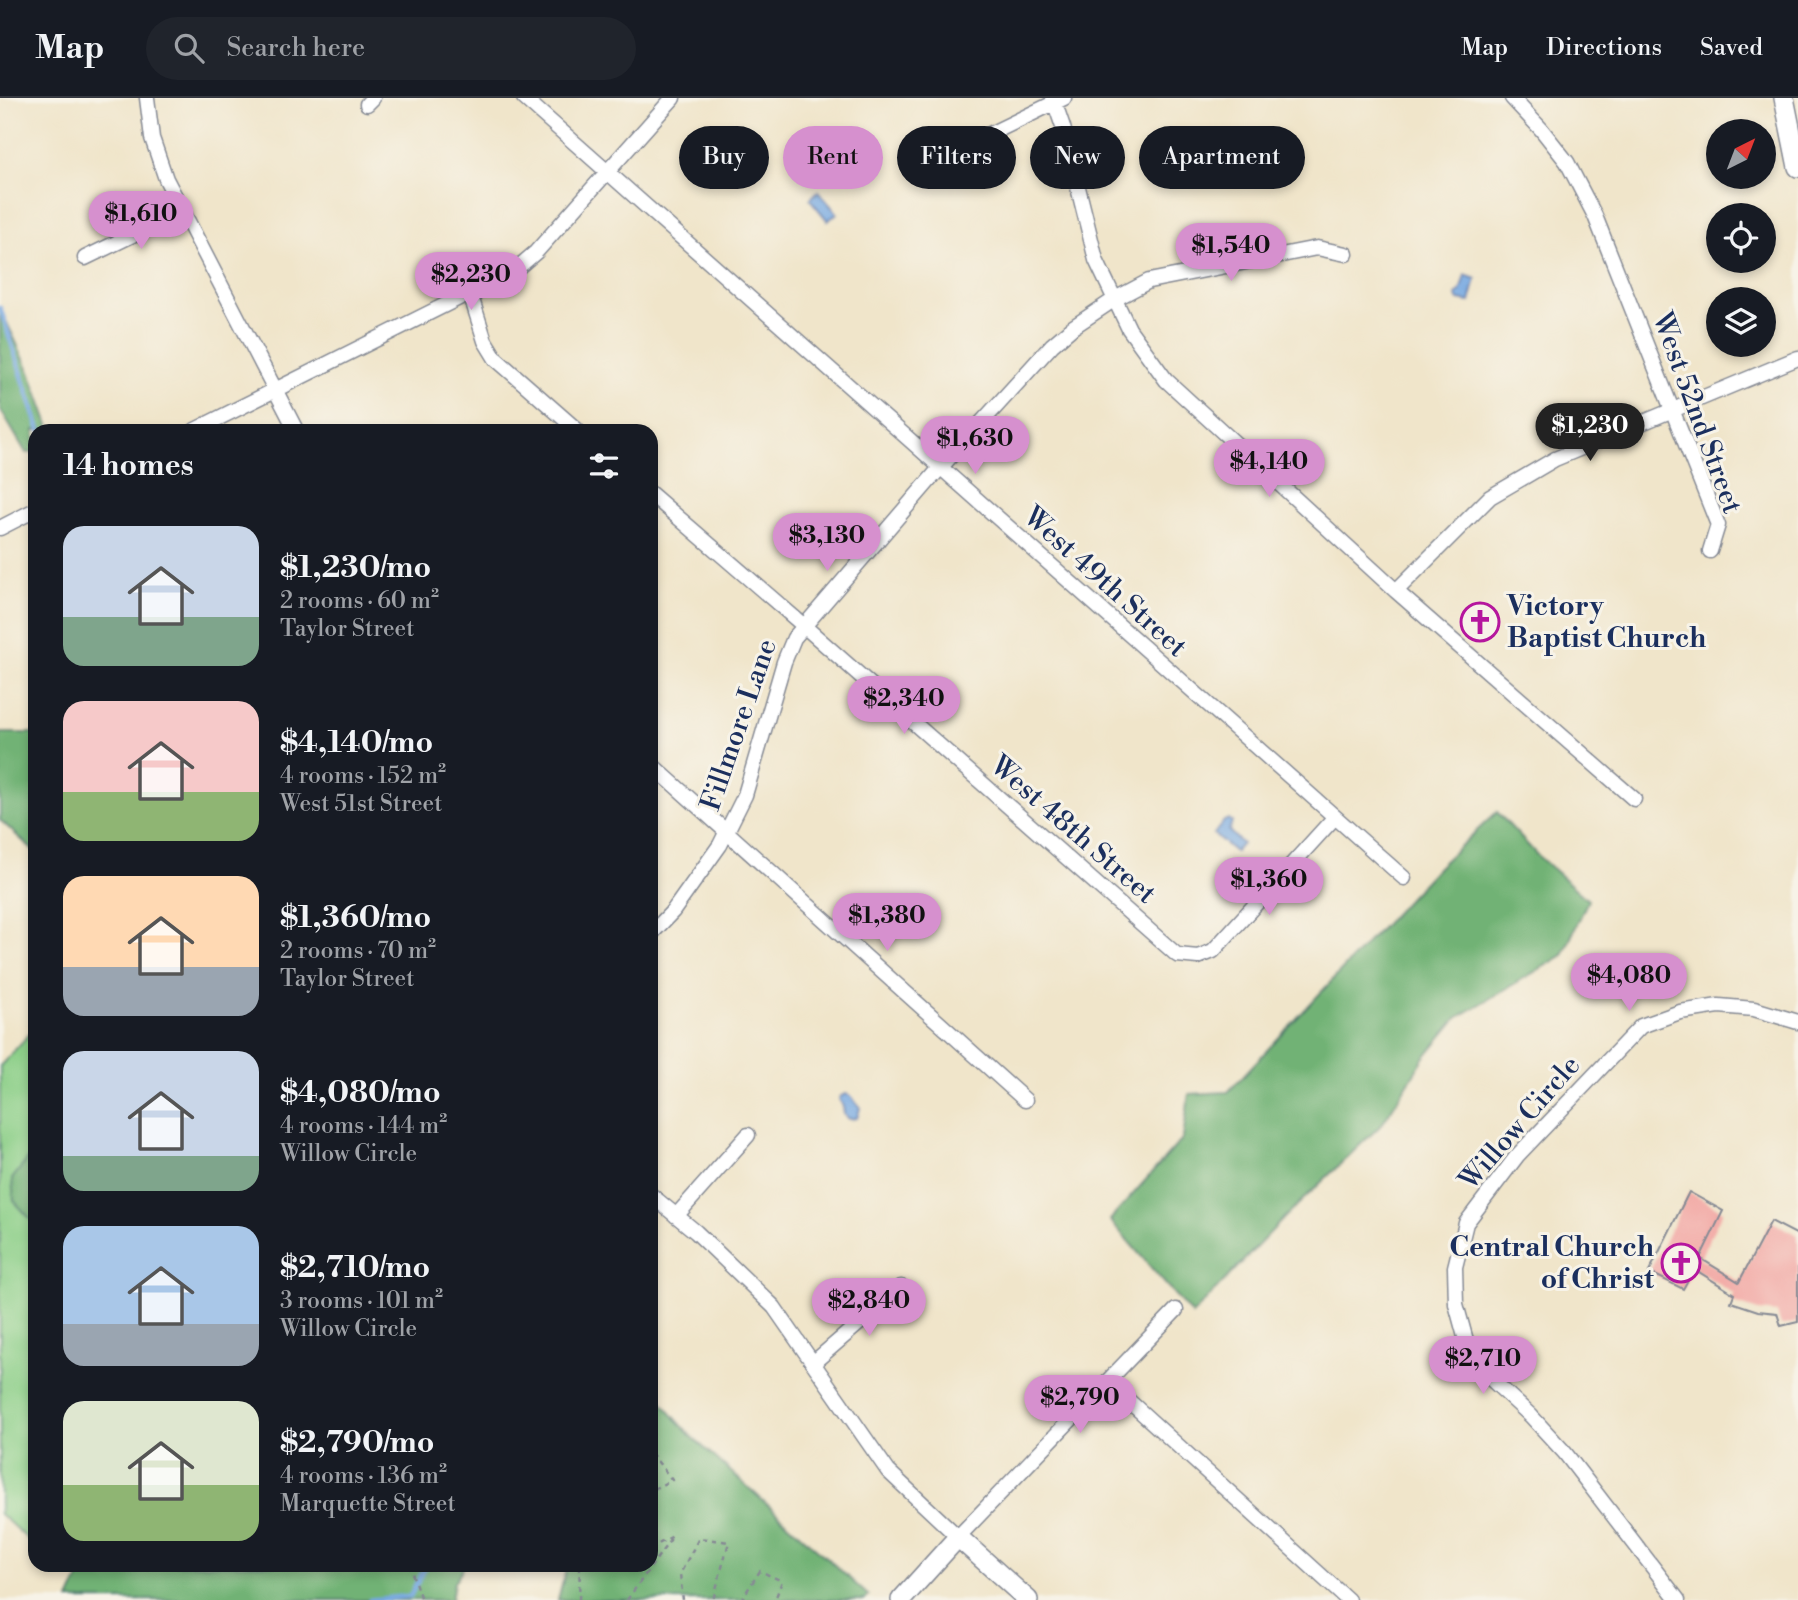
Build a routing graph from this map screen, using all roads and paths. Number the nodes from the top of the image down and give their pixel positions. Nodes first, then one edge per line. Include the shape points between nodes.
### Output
1 (147, 98) edge
2 (524, 98) edge
3 (674, 98) edge
4 (1512, 98) edge
5 (1784, 98) edge
6 (1057, 99) edge
7 (1003, 126) edge
8 (1798, 167) edge
9 (607, 174) junction
10 (182, 211) junction
11 (1346, 254) dead end
12 (85, 258) dead end
13 (470, 293) junction
14 (1115, 299) junction
15 (1798, 358) edge
16 (275, 391) junction
17 (1672, 410) junction
18 (207, 424) edge
19 (293, 424) edge
20 (569, 424) edge
21 (940, 468) junction
22 (658, 500) edge
23 (28, 513) edge
24 (0, 527) edge
25 (1710, 551) dead end
26 (1396, 591) junction
27 (804, 626) junction
28 (658, 770) edge
29 (1634, 799) dead end
30 (1334, 818) junction
31 (727, 832) junction
32 (1404, 878) dead end
33 (658, 927) edge
34 (1798, 1022) edge
35 (1024, 1100) dead end
36 (748, 1135) dead end
37 (658, 1201) edge
38 (676, 1216) junction
39 (901, 1287) dead end
40 (1176, 1310) dead end
41 (813, 1363) junction
42 (1108, 1381) junction
43 (658, 1462) edge
44 (658, 1487) edge
45 (958, 1536) junction
46 (658, 1544) edge
47 (658, 1557) edge
48 (412, 1572) edge
49 (580, 1572) edge
50 (647, 1572) edge
51 (421, 1600) edge
52 (579, 1600) edge
53 (627, 1600) edge
54 (682, 1600) edge
55 (713, 1600) edge
56 (741, 1600) edge
57 (775, 1600) edge
58 (901, 1600) edge
59 (1028, 1600) edge
60 (1348, 1600) edge
61 (1678, 1600) edge

1 - 10 street via 152,138
2 - 9 street, West 49th Street
3 - 9 street
4 - 17 street, West 52nd Street via 1567,162 1595,216
5 - 8 street
6 - 7 street
6 - 14 street via 1096,260
9 - 13 street via 536,252 515,270
9 - 21 street, West 49th Street
10 - 12 street
10 - 16 street
11 - 14 street, Fillmore Lane via 1304,250 1149,281
13 - 16 street
13 - 20 street via 485,341 496,359
14 - 21 street, Fillmore Lane via 1052,345
14 - 26 street via 1129,329 1166,380
15 - 17 street
16 - 18 street
16 - 19 street
17 - 25 street, West 52nd Street via 1718,525
17 - 26 street via 1555,459 1489,496
21 - 27 street, Fillmore Lane
21 - 30 street, West 49th Street
22 - 27 street, West 48th Street
23 - 24 street
26 - 29 street
27 - 30 street, West 48th Street via 1177,955 1198,957 1213,951
27 - 31 street, Fillmore Lane via 784,662 745,795
28 - 31 street
30 - 32 street, West 49th Street
31 - 33 street, Fillmore Lane
31 - 35 street
34 - 61 street, Willow Circle via 1754,1009 1719,1006 1679,1012 1641,1026 1517,1156 1473,1213 1455,1267 1456,1304 1467,1344 1490,1378 1564,1452
36 - 38 street
37 - 38 street
38 - 41 street via 774,1307
39 - 41 street
40 - 42 street
41 - 45 street via 888,1471
42 - 45 street
42 - 60 street
43 - 44 path via 672,1480
45 - 58 street
45 - 59 street
46 - 47 path via 673,1536
48 - 51 path
49 - 52 path
50 - 53 path
54 - 55 path via 680,1574 699,1538 729,1542
56 - 57 path via 760,1571 782,1581

